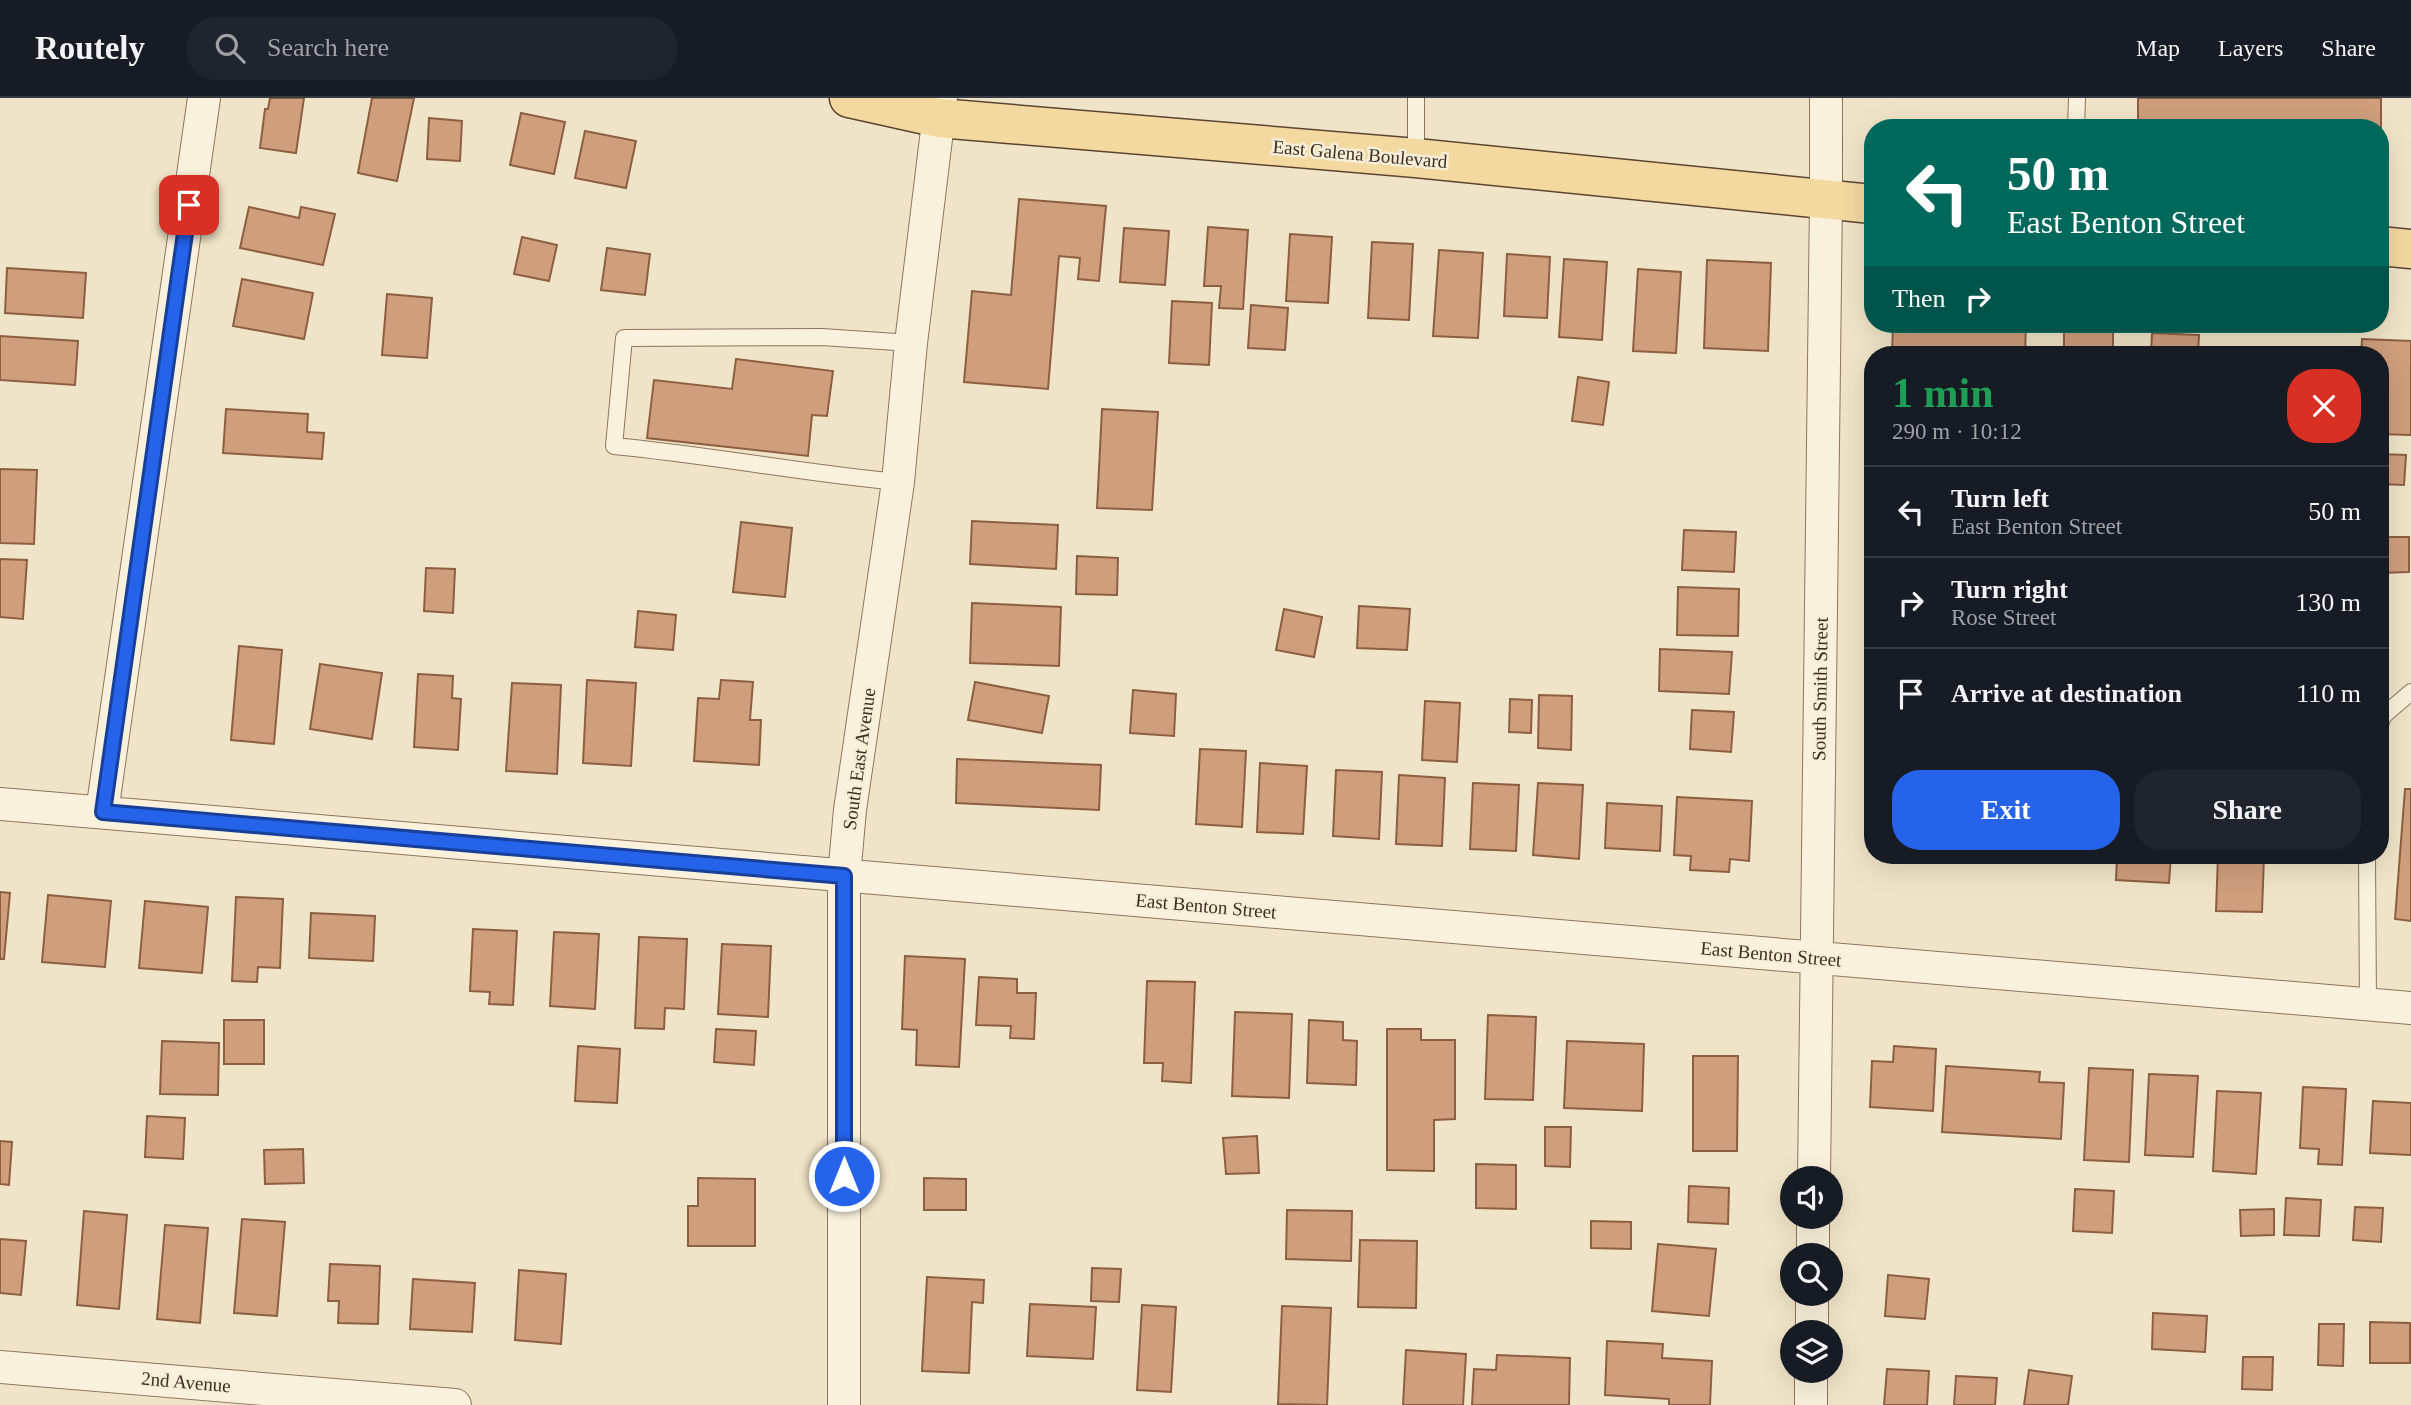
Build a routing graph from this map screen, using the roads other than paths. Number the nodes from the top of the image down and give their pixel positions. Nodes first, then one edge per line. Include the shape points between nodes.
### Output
1 (204, 98) edge
2 (849, 98) edge
3 (1416, 98) edge
4 (1826, 98) edge
5 (2077, 98) edge
6 (940, 108) edge
7 (2076, 119) edge
8 (1416, 158) junction
9 (1826, 200) junction
10 (1864, 203) edge
11 (2389, 247) edge
12 (2411, 249) edge
13 (911, 343) junction
14 (898, 482) junction
15 (2411, 692) edge
16 (2389, 711) edge
17 (0, 804) edge
18 (103, 812) junction
19 (2367, 864) edge
20 (844, 876) junction
21 (1816, 957) junction
22 (2368, 1005) junction
23 (2411, 1008) edge
24 (1814, 1166) edge
25 (0, 1367) edge
26 (1811, 1383) edge
27 (455, 1405) edge
28 (844, 1405) edge
29 (1811, 1405) edge

1 - 18 street
2 - 6 main road, East Galena Boulevard
3 - 8 lane
4 - 9 street, South Smith Street
5 - 7 lane
6 - 8 main road, East Galena Boulevard
6 - 13 street, South East Avenue
8 - 9 main road, East Galena Boulevard
9 - 10 main road, East Galena Boulevard
9 - 21 street, South Smith Street
11 - 12 main road
13 - 14 street, South East Avenue
13 - 14 lane via 822,337 624,338 621,365 614,446
14 - 20 street, South East Avenue
15 - 16 lane
17 - 18 street, East Benton Street
18 - 20 street, East Benton Street
19 - 22 lane
20 - 21 street, East Benton Street
20 - 28 street, South East Avenue
21 - 22 street, East Benton Street
21 - 24 street, South Smith Street
22 - 23 street, East Benton Street
25 - 27 street, 2nd Avenue
26 - 29 street

